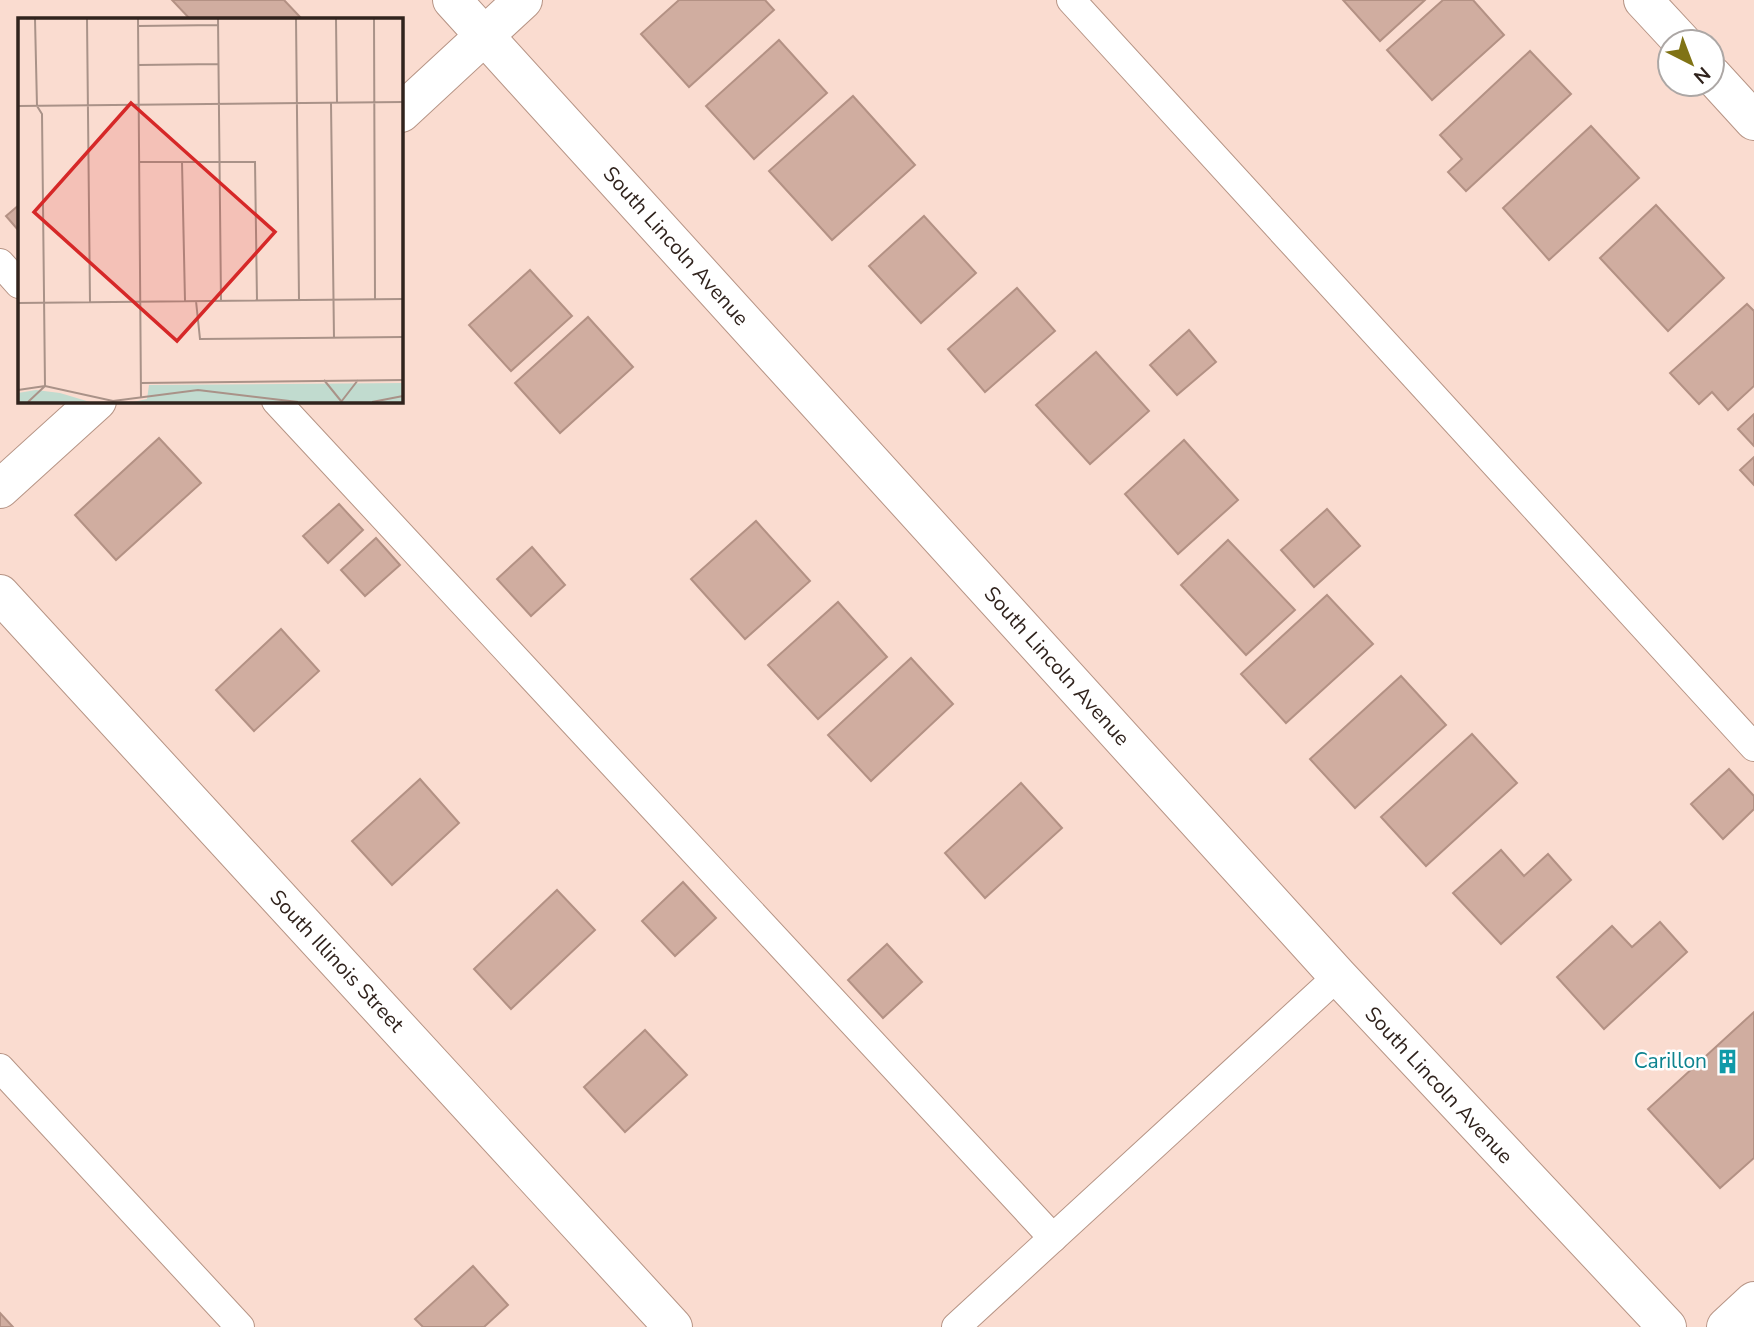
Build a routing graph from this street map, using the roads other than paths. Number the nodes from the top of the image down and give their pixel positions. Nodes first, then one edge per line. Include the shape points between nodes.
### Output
1 (452, 0) edge
2 (523, 0) edge
3 (1072, 0) edge
4 (1643, 0) edge
5 (1669, 28) edge
6 (485, 35) junction
7 (1726, 90) edge
8 (402, 112) edge
9 (1754, 121) edge
10 (0, 263) edge
11 (18, 283) edge
12 (96, 402) edge
13 (277, 402) edge
14 (0, 489) edge
15 (0, 594) edge
16 (1754, 747) edge
17 (1338, 976) junction
18 (0, 1068) edge
19 (1053, 1238) junction
20 (1754, 1301) edge
21 (240, 1327) edge
22 (673, 1327) edge
23 (956, 1327) edge
24 (1667, 1327) edge
25 (1726, 1327) edge

1 - 6 street, South Lincoln Avenue
2 - 6 street
3 - 16 lane
4 - 5 street
6 - 8 street
6 - 17 street, South Lincoln Avenue
7 - 9 street
10 - 11 lane
12 - 14 street
13 - 19 lane
15 - 22 street, South Illinois Street
17 - 19 lane
17 - 24 street, South Lincoln Avenue
18 - 21 lane
19 - 23 lane
20 - 25 street

